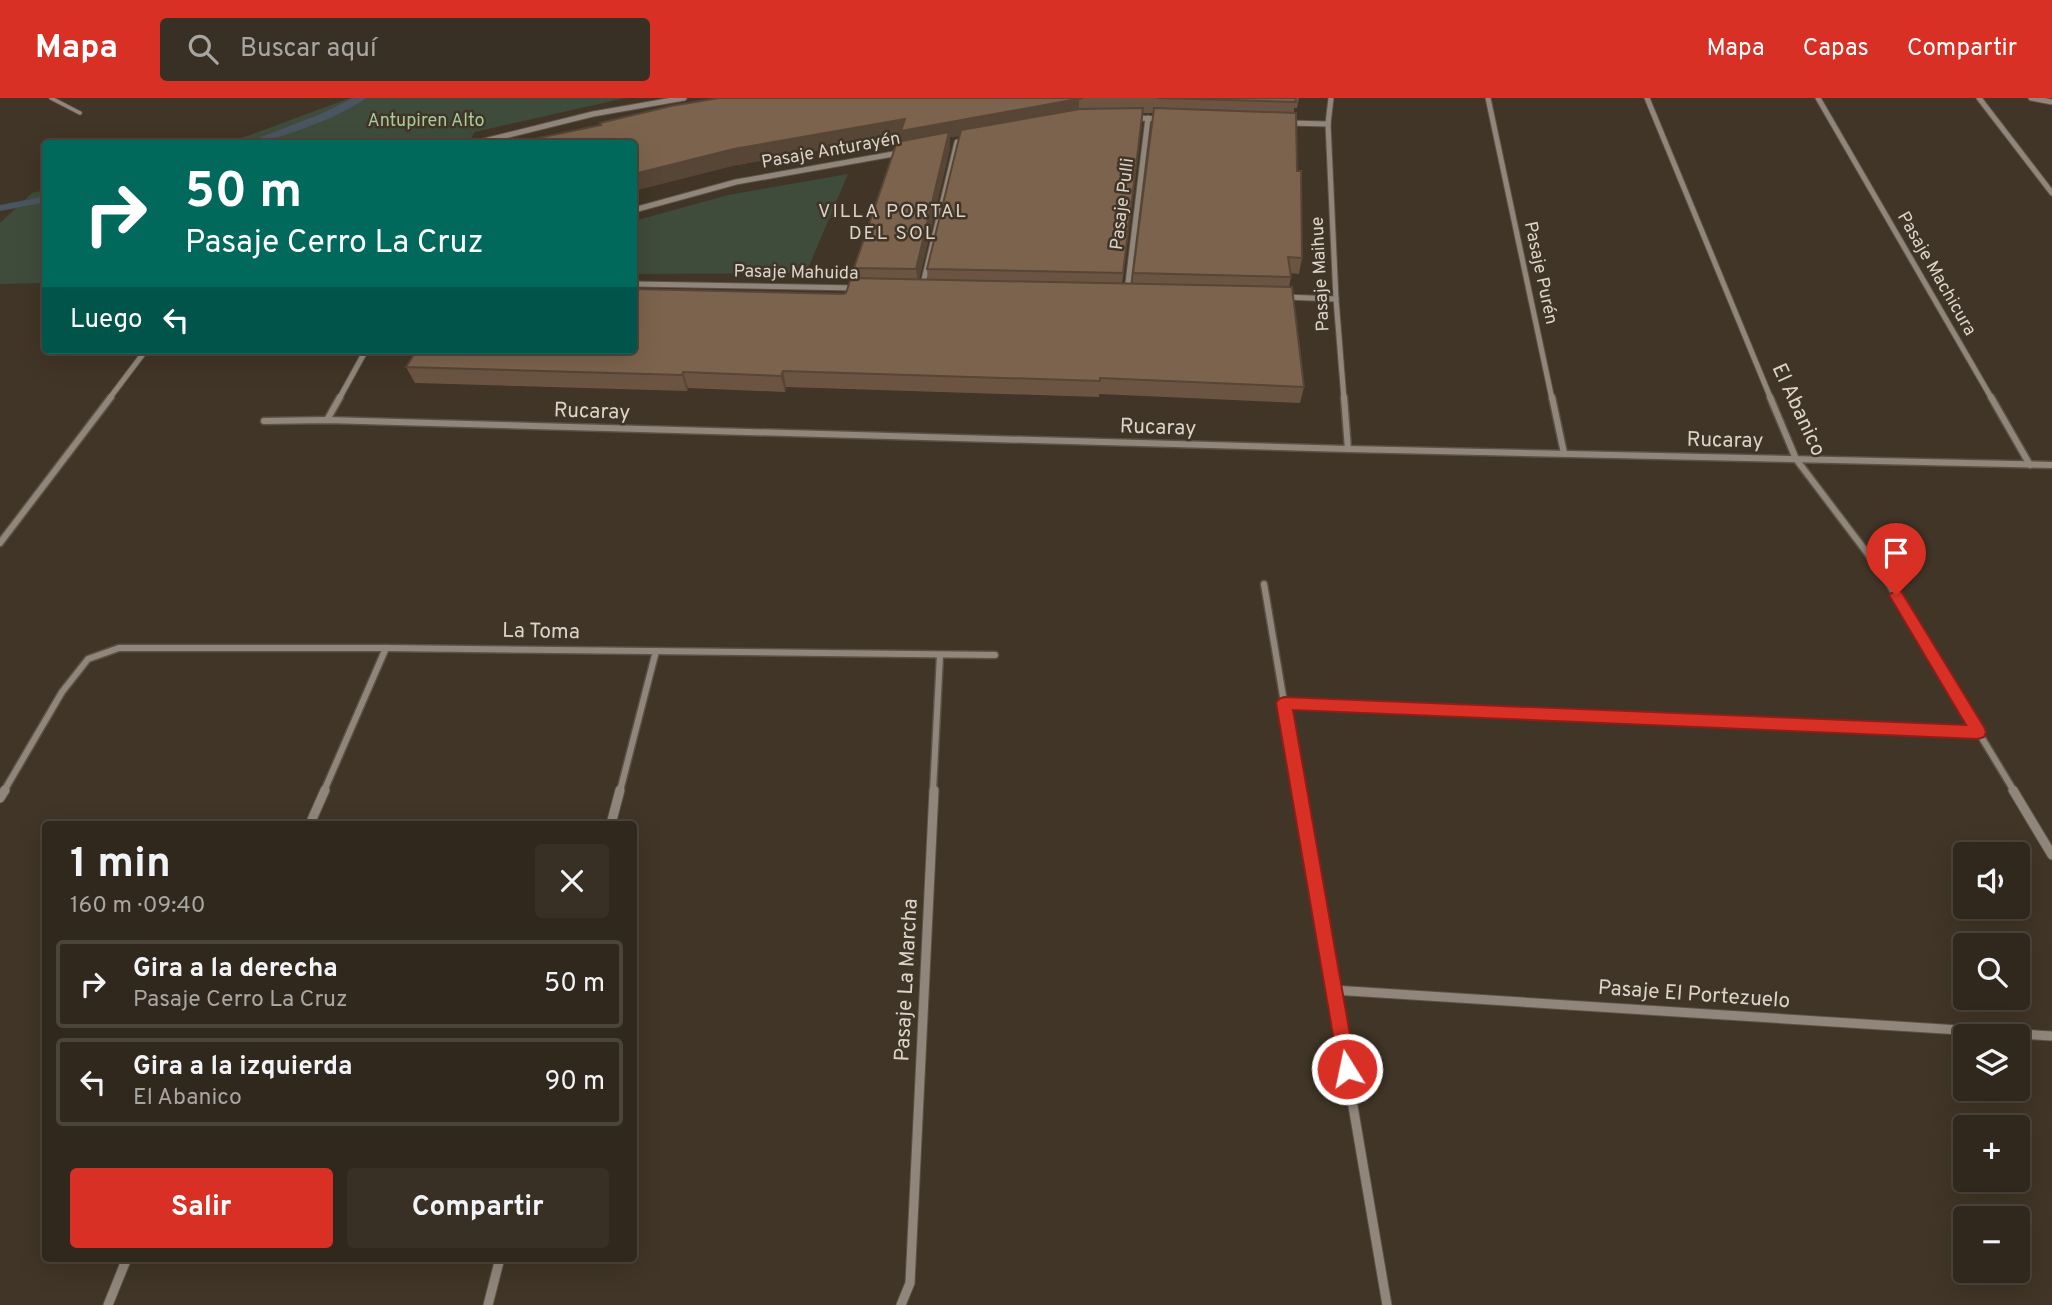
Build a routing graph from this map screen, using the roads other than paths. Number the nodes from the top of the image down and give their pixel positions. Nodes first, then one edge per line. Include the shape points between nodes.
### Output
1 (51, 98) edge
2 (684, 98) edge
3 (1331, 98) edge
4 (1488, 98) edge
5 (1647, 98) edge
6 (1818, 98) edge
7 (1979, 98) edge
8 (2031, 98) edge
9 (2052, 102) edge
10 (80, 113) dead end
11 (1125, 117) edge
12 (1148, 118) junction
13 (1176, 119) edge
14 (1287, 123) edge
15 (1328, 124) junction
16 (491, 140) edge
17 (971, 140) edge
18 (957, 142) junction
19 (944, 145) edge
20 (905, 152) edge
21 (2052, 193) edge
22 (637, 209) edge
23 (637, 284) edge
24 (867, 288) edge
25 (908, 288) edge
26 (922, 289) junction
27 (936, 289) edge
28 (1140, 294) edge
29 (1280, 297) edge
30 (1336, 299) junction
31 (143, 354) edge
32 (364, 354) edge
33 (327, 420) junction
34 (264, 421) dead end
35 (1348, 449) junction
36 (1564, 453) junction
37 (1796, 459) junction
38 (2030, 465) junction
39 (2052, 465) edge
40 (0, 543) edge
41 (1264, 584) dead end
42 (386, 648) junction
43 (656, 651) junction
44 (940, 655) junction
45 (995, 655) dead end
46 (1284, 703) junction
47 (1978, 732) junction
48 (0, 798) edge
49 (311, 821) edge
50 (612, 821) edge
51 (2052, 855) edge
52 (1333, 990) junction
53 (2052, 1035) edge
54 (125, 1262) edge
55 (499, 1262) edge
56 (108, 1305) edge
57 (488, 1305) edge
58 (901, 1305) edge
59 (1387, 1305) edge

1 - 10 lane
2 - 16 street via 593,114
3 - 15 street, Pasaje Maihue
4 - 36 street, Pasaje Purén
5 - 37 street, El Abanico
6 - 38 street, Pasaje Machicura
7 - 21 street
8 - 9 street
11 - 12 street
12 - 13 street
12 - 28 street, Pasaje Pulli via 1126,294
14 - 15 street
15 - 30 street, Pasaje Maihue
17 - 18 street
18 - 19 street
18 - 26 street
20 - 22 street, Pasaje Anturayén via 736,182
23 - 24 street, Pasaje Mahuida
25 - 26 street
26 - 27 street
29 - 30 street
30 - 35 street, Pasaje Maihue
31 - 40 street
32 - 33 street
33 - 34 street, Rucaray
33 - 35 street, Rucaray
35 - 36 street, Rucaray
36 - 37 street, Rucaray
37 - 38 street, Rucaray
37 - 47 street, El Abanico via 1883,574
38 - 39 street, Rucaray
41 - 46 street
42 - 43 street, La Toma
42 - 48 street, La Toma via 119,648 88,659 62,692
42 - 49 street
43 - 44 street, La Toma
43 - 50 street
44 - 45 street, La Toma
44 - 58 street, Pasaje La Marcha via 910,1283
46 - 47 street
46 - 52 street
47 - 51 street, El Abanico
52 - 53 street, Pasaje El Portezuelo
52 - 59 street
54 - 56 street
55 - 57 street

